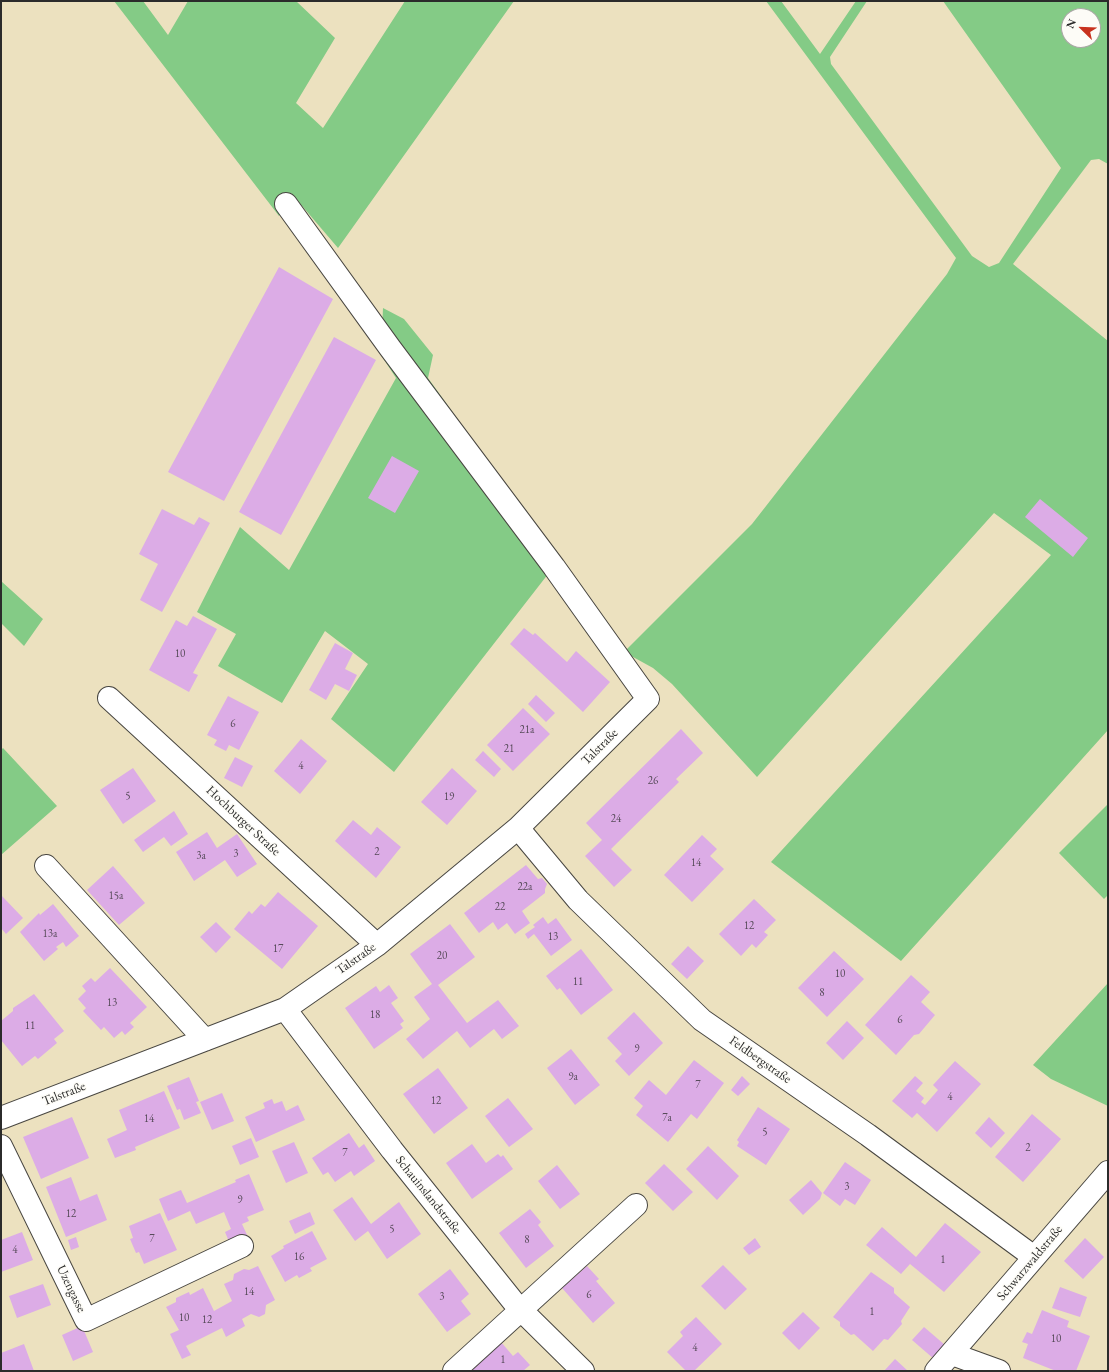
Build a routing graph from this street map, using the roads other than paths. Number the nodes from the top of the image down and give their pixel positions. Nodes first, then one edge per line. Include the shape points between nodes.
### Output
1 (286, 204) dead end
2 (109, 698) dead end
3 (518, 828) junction
4 (46, 866) dead end
5 (376, 945) junction
6 (284, 1009) junction
7 (205, 1040) junction
8 (1, 1118) edge
9 (1, 1146) edge
10 (1108, 1172) edge
11 (636, 1205) dead end
12 (242, 1246) dead end
13 (1034, 1257) junction
14 (520, 1310) junction
15 (952, 1354) junction
16 (454, 1371) edge
17 (582, 1371) edge
18 (936, 1371) edge
19 (999, 1371) edge

1 - 3 street, Talstraße via 390,348 554,566 648,699
2 - 5 street, Hochburger Straße
3 - 5 street, Talstraße
3 - 13 street, Feldbergstraße via 578,900 702,1020 868,1135
4 - 7 street
5 - 6 street, Talstraße
6 - 7 street, Talstraße
6 - 14 street, Schauinslandstraße via 392,1150
7 - 8 street, Talstraße
9 - 12 street, Uzengasse via 86,1320
10 - 13 street, Schwarzwaldstraße
11 - 14 street
13 - 15 street, Schwarzwaldstraße
14 - 16 street
14 - 17 street, Schauinslandstraße
15 - 18 street, Schwarzwaldstraße
15 - 19 street

